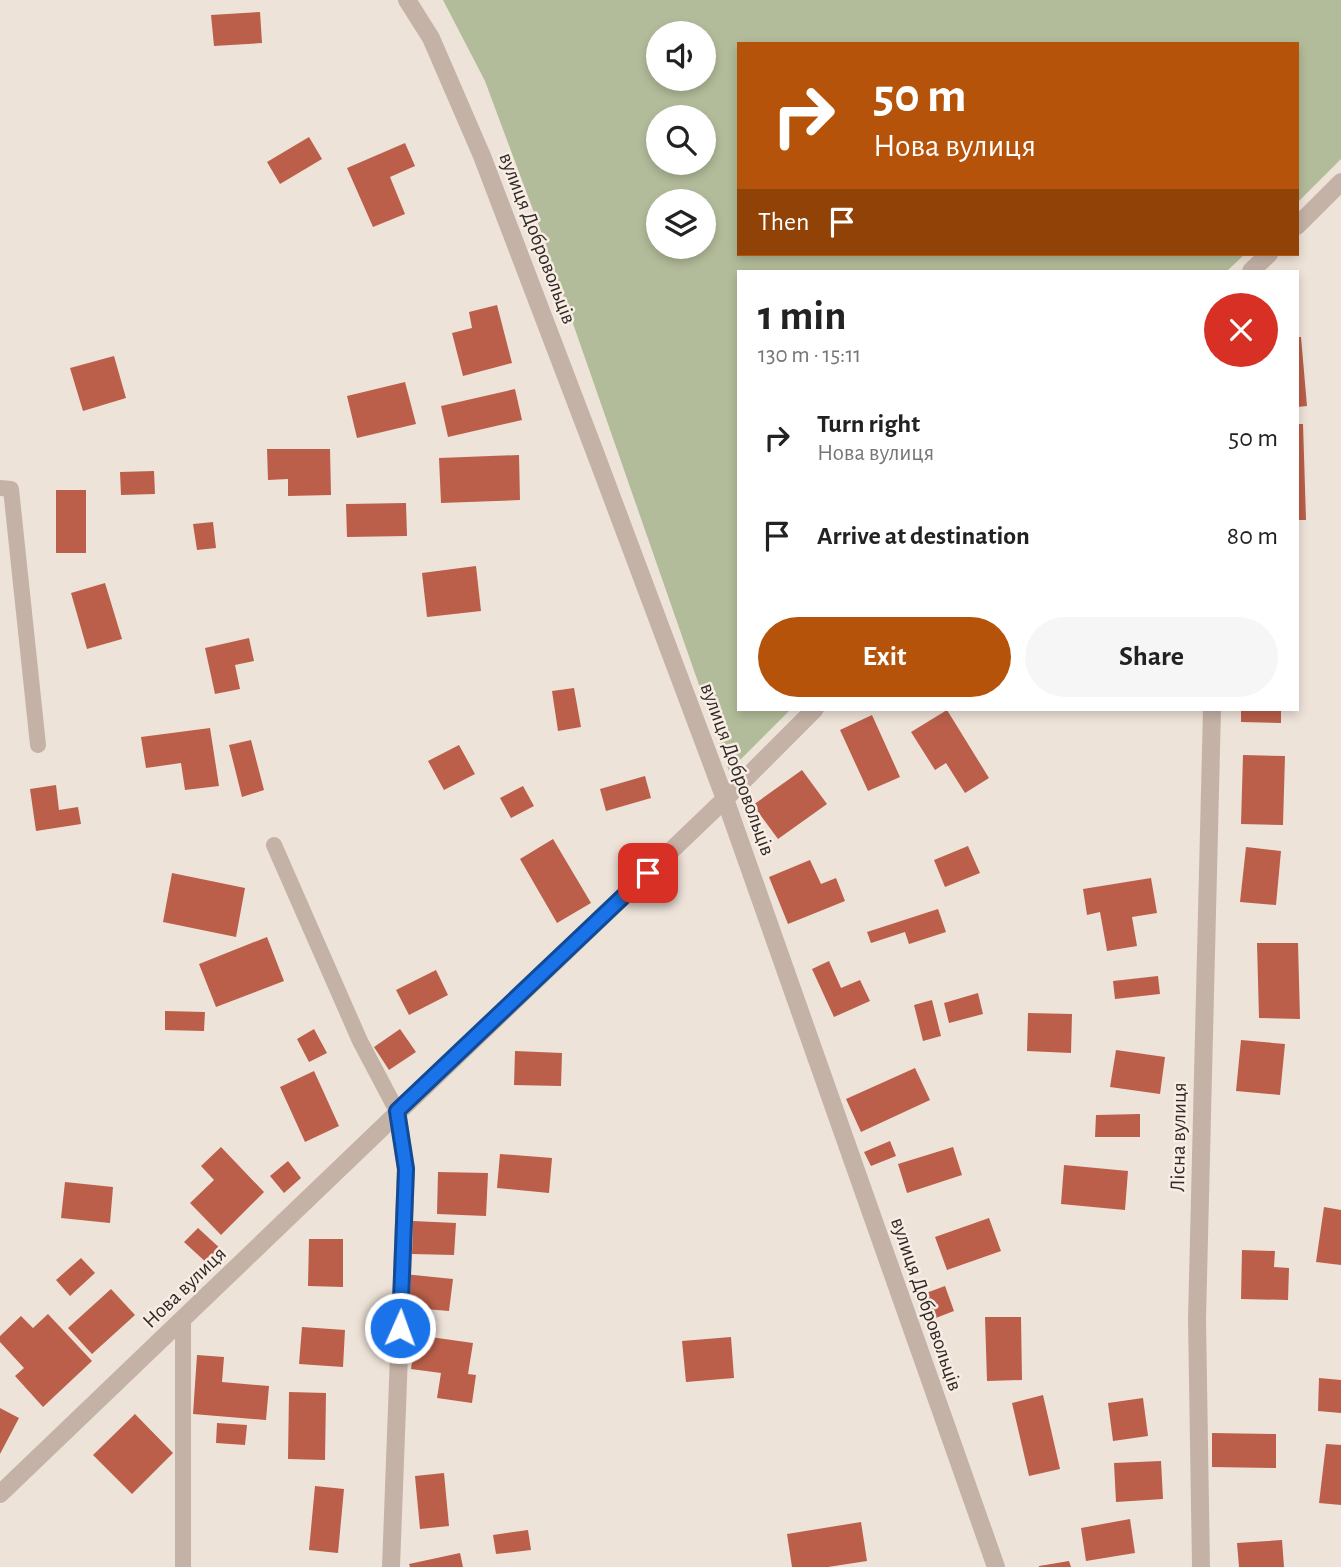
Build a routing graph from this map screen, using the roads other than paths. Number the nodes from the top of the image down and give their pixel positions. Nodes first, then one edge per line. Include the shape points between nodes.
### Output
1 (407, 0) edge
2 (1341, 181) edge
3 (1299, 224) edge
4 (1267, 256) edge
5 (1252, 270) edge
6 (0, 488) edge
7 (813, 711) edge
8 (1212, 711) edge
9 (38, 745) dead end
10 (725, 799) junction
11 (274, 845) dead end
12 (397, 1111) junction
13 (183, 1321) junction
14 (0, 1494) edge
15 (183, 1567) edge
16 (391, 1567) edge
17 (996, 1567) edge
18 (1201, 1567) edge

1 - 10 street, вулиця Добровольців via 431,38 482,156
2 - 3 street
4 - 5 street
6 - 9 lane via 11,489
7 - 10 street
8 - 18 street, Лісна вулиця via 1197,1319
10 - 12 street, Нова вулиця
10 - 17 street, вулиця Добровольців
11 - 12 lane via 360,1041
12 - 13 street, Нова вулиця
12 - 16 street via 406,1169
13 - 14 street, Нова вулиця
13 - 15 lane

